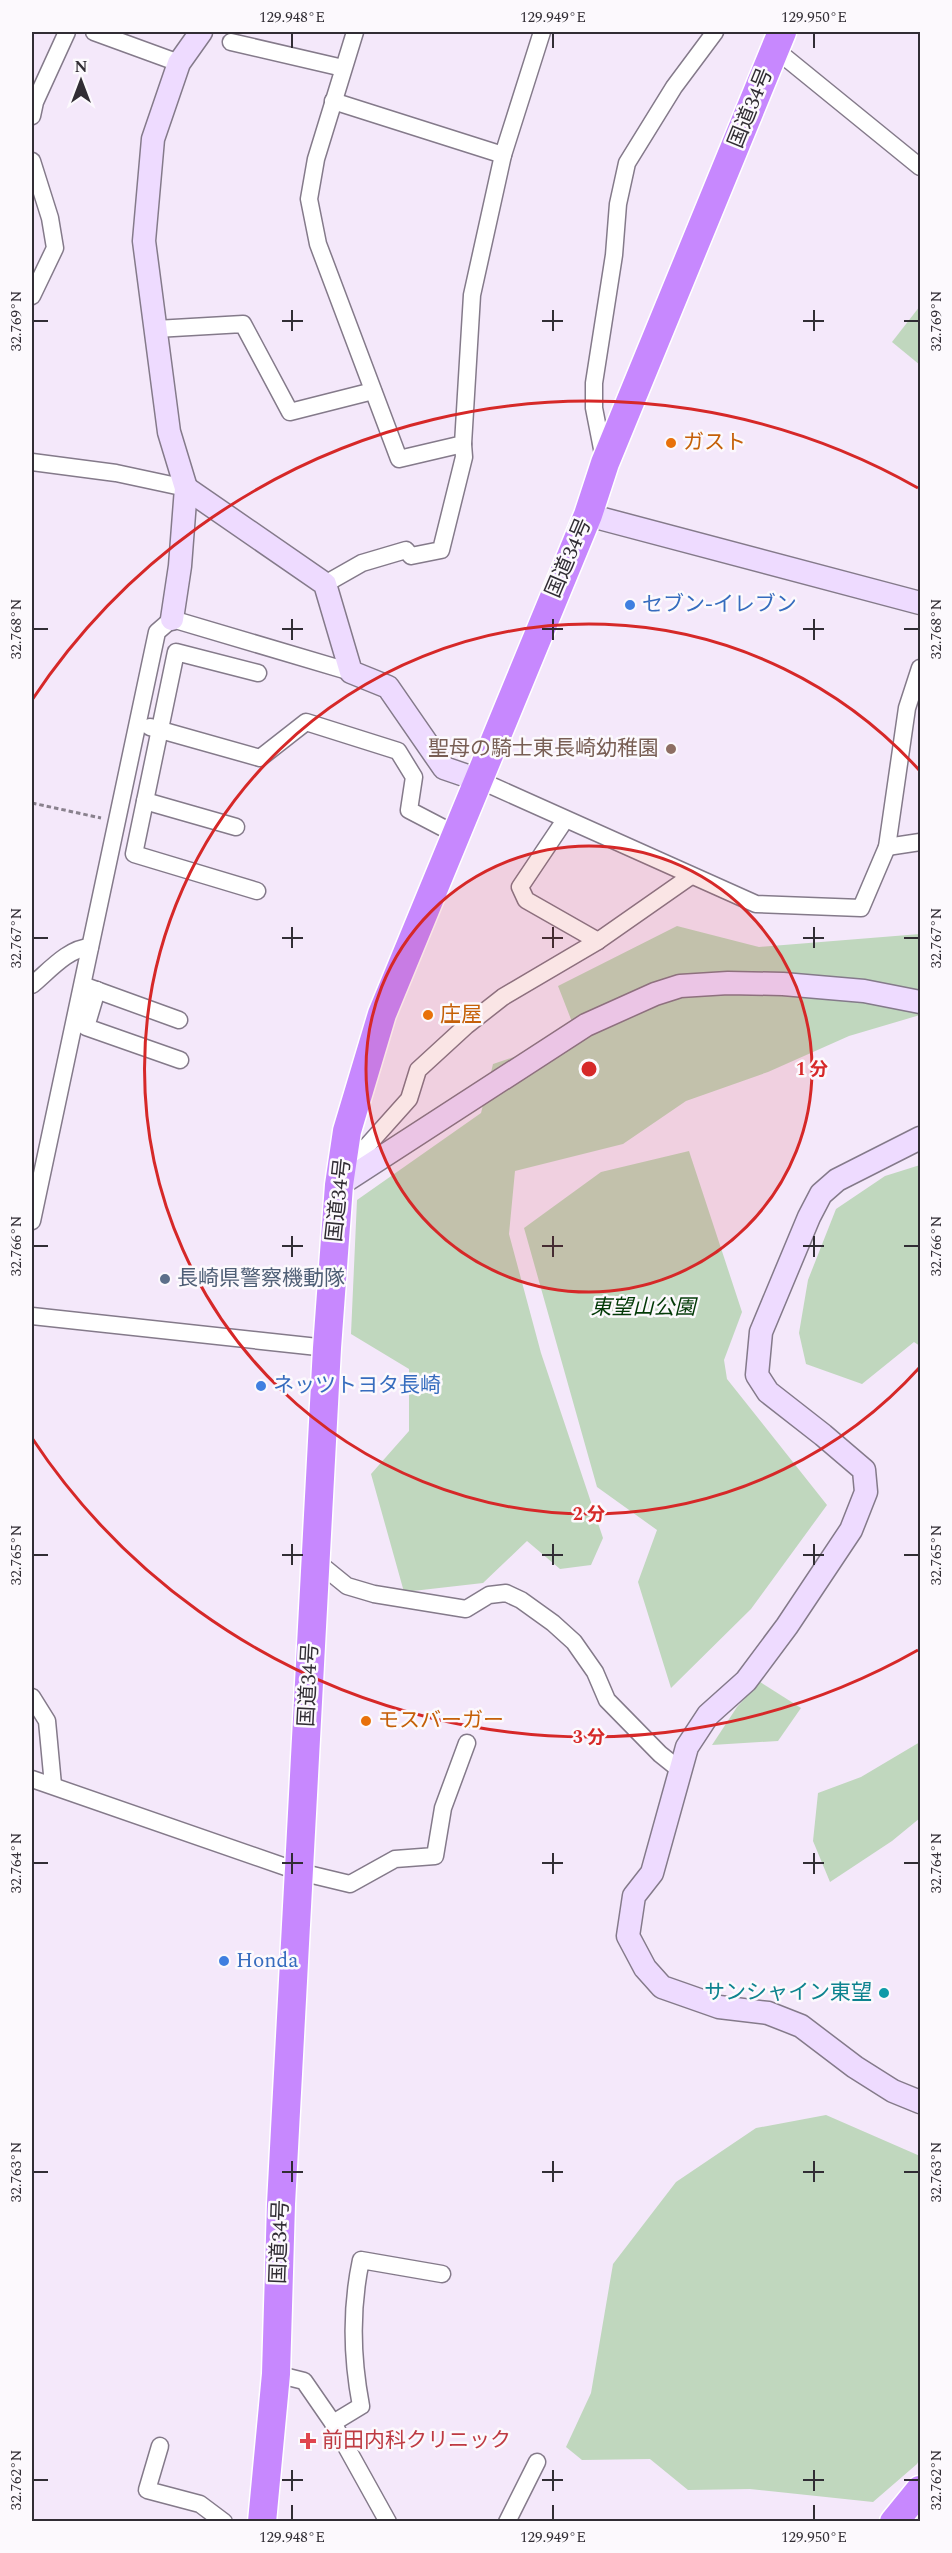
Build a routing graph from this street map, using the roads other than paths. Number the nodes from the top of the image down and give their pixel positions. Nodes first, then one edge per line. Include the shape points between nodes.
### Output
1 (67, 32) edge
2 (94, 32) edge
3 (201, 32) edge
4 (355, 32) edge
5 (542, 32) edge
6 (715, 32) edge
7 (778, 40) edge
8 (231, 42) dead end
9 (179, 63) junction
10 (343, 68) junction
11 (333, 101) junction
12 (33, 106) edge
13 (503, 155) junction
14 (32, 161) edge
15 (921, 168) edge
16 (32, 296) edge
17 (156, 329) junction
18 (373, 390) junction
19 (463, 444) junction
20 (32, 462) edge
21 (605, 463) junction
22 (186, 488) junction
23 (588, 515) junction
24 (325, 584) junction
25 (921, 603) edge
26 (172, 619) junction
27 (921, 668) edge
28 (351, 672) junction
29 (258, 673) dead end
30 (137, 724) junction
31 (159, 730) junction
32 (479, 780) junction
33 (145, 801) junction
34 (565, 820) junction
35 (236, 827) dead end
36 (455, 834) junction
37 (921, 842) edge
38 (886, 848) junction
39 (691, 876) junction
40 (257, 891) dead end
41 (598, 941) junction
42 (90, 947) junction
43 (32, 985) edge
44 (89, 988) junction
45 (921, 1002) edge
46 (179, 1020) dead end
47 (180, 1060) dead end
48 (921, 1138) edge
49 (341, 1173) junction
50 (32, 1221) edge
51 (32, 1316) edge
52 (327, 1348) junction
53 (315, 1560) junction
54 (32, 1697) edge
55 (467, 1743) dead end
56 (680, 1770) junction
57 (32, 1779) edge
58 (53, 1785) junction
59 (300, 1872) junction
60 (921, 2102) edge
61 (442, 2274) dead end
62 (276, 2374) junction
63 (333, 2423) junction
64 (160, 2446) dead end
65 (537, 2462) dead end
66 (921, 2490) edge
67 (224, 2522) edge
68 (262, 2522) edge
69 (388, 2522) edge
70 (507, 2522) edge
71 (894, 2522) edge

1 - 12 street
2 - 9 street
3 - 9 street
4 - 10 street
5 - 13 street
6 - 21 street via 674,87 627,164 594,383 594,408
7 - 15 street
7 - 21 highway, 国道34号
8 - 10 street
9 - 17 street via 153,139 144,241
10 - 11 street
11 - 13 street
11 - 18 street via 309,199 318,244
13 - 19 street via 472,296
14 - 16 street via 50,218 54,248
17 - 18 street via 243,324 290,412
17 - 22 street via 169,432
18 - 19 street via 399,459
19 - 24 street via 464,457 441,550 411,556 406,550 362,563
20 - 22 street via 116,473
21 - 23 highway, 国道34号
22 - 24 street
22 - 26 street
23 - 25 street
23 - 32 highway, 国道34号
24 - 28 street
26 - 28 street
26 - 30 street via 157,632
27 - 38 street via 907,708
28 - 32 street via 388,687 444,768
29 - 31 street via 176,652
30 - 31 street
30 - 42 street
31 - 33 street
31 - 36 street via 260,758 306,722 398,751 414,777 409,810
32 - 34 street
32 - 36 highway, 国道34号
33 - 35 street
33 - 40 street via 134,854
34 - 39 street
34 - 41 street via 520,887 526,900
36 - 49 highway, 国道34号 via 382,1014 347,1131
37 - 38 street
38 - 39 street via 861,908 756,904
39 - 41 street
41 - 49 street via 503,997 466,1026 418,1070 409,1100
42 - 43 street via 66,957
42 - 44 street
44 - 46 street
44 - 47 street via 86,1027
44 - 50 street
45 - 49 street via 864,991 783,984 680,986 586,1025
48 - 56 street via 837,1180 821,1194 761,1332 757,1375 768,1392 864,1470 866,1492 851,1530 787,1626 746,1681 708,1715 687,1747
49 - 52 highway, 国道34号
51 - 52 street
52 - 53 highway, 国道34号
53 - 56 street via 348,1586 374,1594 466,1610 489,1595 506,1593 521,1600 574,1642 595,1672 607,1701
53 - 59 highway, 国道34号
54 - 58 street via 47,1721
55 - 59 street via 443,1808 435,1856 395,1859 350,1884
56 - 60 street via 652,1873 634,1896 628,1936 645,1968 662,1987 719,2007 768,2013 801,2026 892,2091
57 - 58 street
58 - 59 street
59 - 62 highway, 国道34号 via 281,2204
61 - 63 street via 361,2260 356,2286 355,2339 361,2406
62 - 63 street via 304,2381
62 - 68 highway, 国道34号
63 - 69 street
64 - 67 street via 147,2490 200,2504
65 - 70 street
66 - 71 highway

